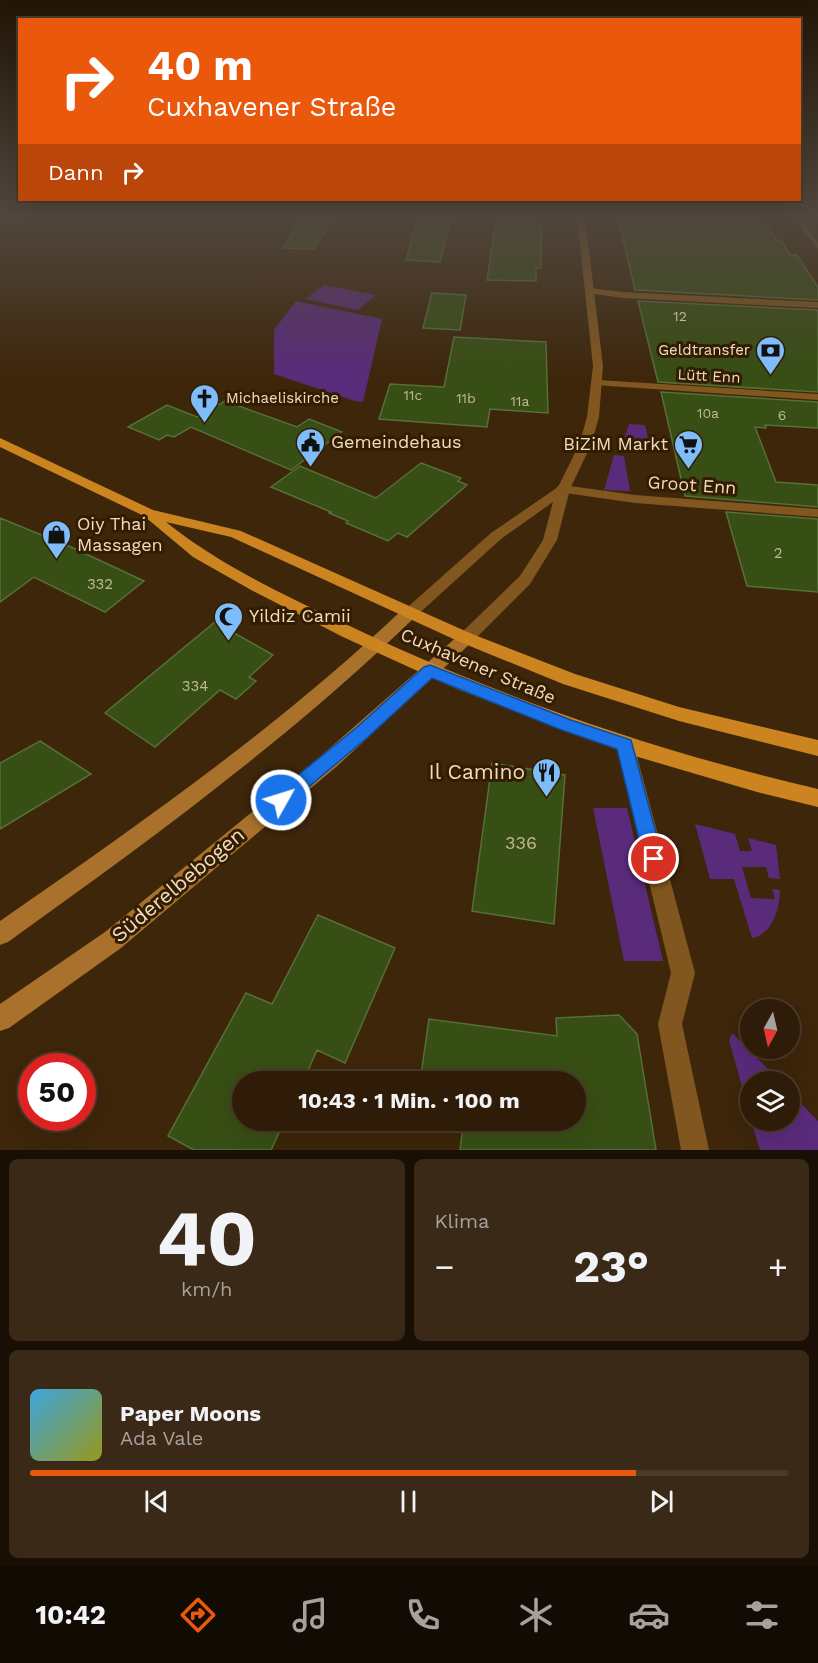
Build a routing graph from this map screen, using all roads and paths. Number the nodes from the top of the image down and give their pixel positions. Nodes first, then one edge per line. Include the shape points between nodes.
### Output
1 (588, 271) edge
2 (590, 291) junction
3 (818, 305) edge
4 (598, 383) junction
5 (818, 397) edge
6 (0, 442) edge
7 (563, 489) junction
8 (148, 513) junction
9 (818, 513) edge
10 (409, 613) junction
11 (466, 638) junction
12 (374, 645) junction
13 (430, 671) junction
14 (625, 745) junction
15 (818, 748) edge
16 (818, 798) edge
17 (0, 934) edge
18 (0, 1019) edge
19 (695, 1150) edge

1 - 2 street
2 - 3 street
2 - 4 street
4 - 5 street, Lütt Enn
4 - 7 street via 585,445
6 - 8 main road, Cuxhavener Straße
7 - 9 street, Groot Enn via 635,499
7 - 10 street via 496,536
7 - 11 street via 550,540 525,580
8 - 10 main road, Cuxhavener Straße via 236,534
8 - 12 main road, Cuxhavener Straße via 203,558
10 - 11 main road, Cuxhavener Straße
10 - 12 main road
11 - 13 main road, Süderelbebogen
11 - 15 main road, Cuxhavener Straße via 605,692
12 - 13 main road, Cuxhavener Straße
12 - 17 main road via 238,759 116,853
13 - 14 main road, Cuxhavener Straße
13 - 18 main road, Süderelbebogen via 337,754 113,940
14 - 16 main road, Cuxhavener Straße
14 - 19 street via 683,973 670,1024

